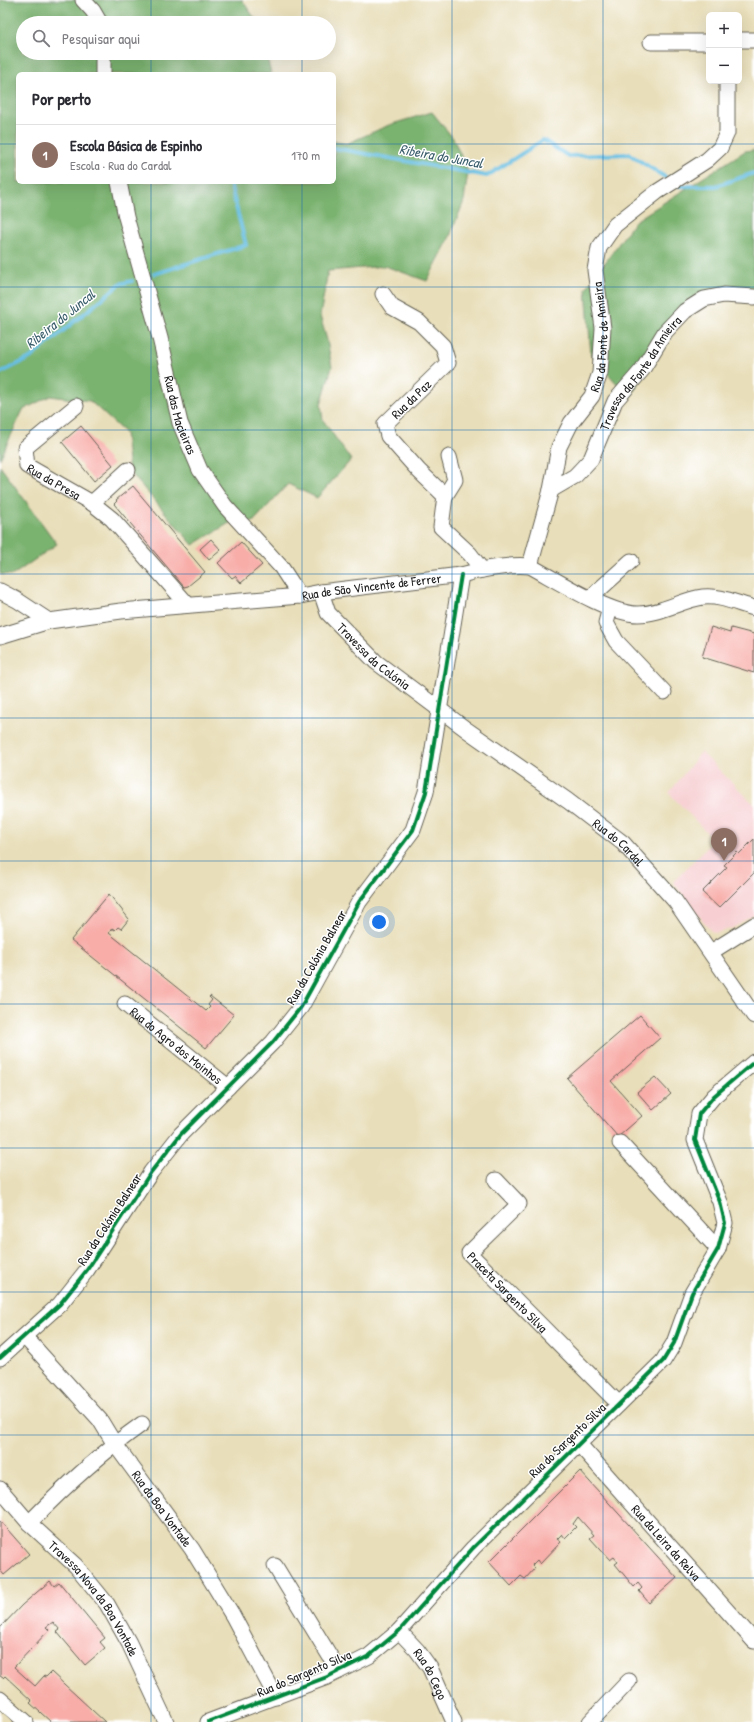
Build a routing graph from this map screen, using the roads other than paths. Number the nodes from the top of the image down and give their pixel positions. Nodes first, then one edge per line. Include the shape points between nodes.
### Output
1 (83, 0) edge
2 (96, 16) edge
3 (742, 40) edge
4 (754, 40) edge
5 (651, 42) dead end
6 (706, 42) edge
7 (103, 60) edge
8 (103, 72) edge
9 (727, 84) edge
10 (119, 184) edge
11 (383, 294) dead end
12 (754, 297) edge
13 (76, 406) dead end
14 (449, 457) dead end
15 (128, 470) dead end
16 (551, 490) junction
17 (445, 496) junction
18 (92, 503) junction
19 (631, 561) dead end
20 (530, 566) junction
21 (482, 570) junction
22 (461, 575) junction
23 (0, 592) edge
24 (321, 592) junction
25 (300, 596) junction
26 (590, 598) junction
27 (188, 605) junction
28 (610, 608) junction
29 (754, 608) edge
30 (49, 621) junction
31 (0, 636) edge
32 (664, 692) dead end
33 (440, 709) junction
34 (754, 925) edge
35 (711, 952) junction
36 (125, 1004) dead end
37 (754, 1016) edge
38 (754, 1062) edge
39 (228, 1087) junction
40 (620, 1143) dead end
41 (496, 1180) dead end
42 (718, 1249) junction
43 (25, 1337) junction
44 (0, 1358) edge
45 (618, 1404) junction
46 (142, 1424) dead end
47 (578, 1443) junction
48 (114, 1444) junction
49 (0, 1489) edge
50 (29, 1523) junction
51 (275, 1566) dead end
52 (399, 1631) junction
53 (754, 1641) edge
54 (339, 1671) junction
55 (629, 1681) dead end
56 (276, 1697) junction
57 (0, 1699) edge
58 (26, 1722) edge
59 (166, 1722) edge
60 (208, 1722) edge
61 (454, 1722) edge
62 (590, 1722) edge

1 - 2 street
3 - 4 street
5 - 6 street
7 - 8 street
9 - 16 street, Rua da Fonte de Amieira via 727,133 720,148 615,225 599,248 596,270 603,328 600,373 592,396 571,423 559,447
10 - 25 street, Rua das Macieiras via 180,424 200,470 225,506 281,567
11 - 17 street, Rua da Paz via 392,307 419,322 443,346 447,355 448,363 386,424 388,436
12 - 16 street, Travessa da Fonte da Amieira via 724,295 704,299 685,311 665,332 642,370 614,401 590,458 575,476
13 - 18 street, Rua da Presa via 25,448 27,466
14 - 17 street via 455,480
15 - 18 street, Rua da Presa
16 - 20 street, Rua da Fonte de Amieira
17 - 21 street via 440,527 470,554
18 - 27 street, Rua da Presa via 112,518
19 - 26 street
20 - 21 street, Rua de São Vincente de Ferrer
20 - 26 street, Rua de São Vincente de Ferrer
21 - 22 street, Rua de São Vincente de Ferrer
22 - 24 street, Rua de São Vincente de Ferrer
22 - 33 street, Rua da Colónia Balnear
23 - 30 street
24 - 25 street, Rua de São Vincente de Ferrer
24 - 33 street, Travessa da Colónia via 328,613 376,662
25 - 27 street, Rua de São Vincente de Ferrer
26 - 28 street, Rua de São Vincente de Ferrer
27 - 30 street, Rua de São Vincente de Ferrer
28 - 29 street, Rua de São Vincente de Ferrer via 638,614 654,612 704,597 716,597
28 - 32 street via 606,623 616,641
30 - 31 street, Rua de São Vincente de Ferrer
33 - 35 street, Rua do Cardal via 623,843 675,901
33 - 39 street, Rua da Colónia Balnear via 426,792 413,830 359,902 301,1007 273,1042
34 - 35 street
35 - 37 street, Rua do Cardal
36 - 39 street, Rua do Agro dos Moinhos
38 - 42 street, Rua do Sargento Silva via 714,1096 699,1114 695,1140 720,1202 725,1223
39 - 43 street, Rua da Colónia Balnear via 181,1134 151,1172 87,1270 60,1304
40 - 42 street
41 - 45 street, Praceta Sargento Silva via 519,1204 469,1253
42 - 45 street, Rua do Sargento Silva via 692,1293 674,1343 663,1361
43 - 44 street, Rua da Colónia Balnear
43 - 48 street, Rua da Boa Vontade via 100,1420
45 - 47 street, Rua do Sargento Silva
46 - 48 street
47 - 52 street, Rua do Sargento Silva via 473,1548
47 - 53 street, Rua da Leira da Relva
48 - 50 street via 66,1485
48 - 56 street, Rua da Boa Vontade via 192,1549 233,1616
49 - 50 street, Travessa Nova da Boa Vontade
50 - 59 street, Travessa Nova da Boa Vontade via 76,1566 108,1604
51 - 54 street
52 - 54 street, Rua do Sargento Silva via 369,1656
52 - 61 street, Rua do Cego via 430,1668
54 - 56 street, Rua do Sargento Silva
55 - 62 street
56 - 60 street, Rua do Sargento Silva
57 - 58 street

